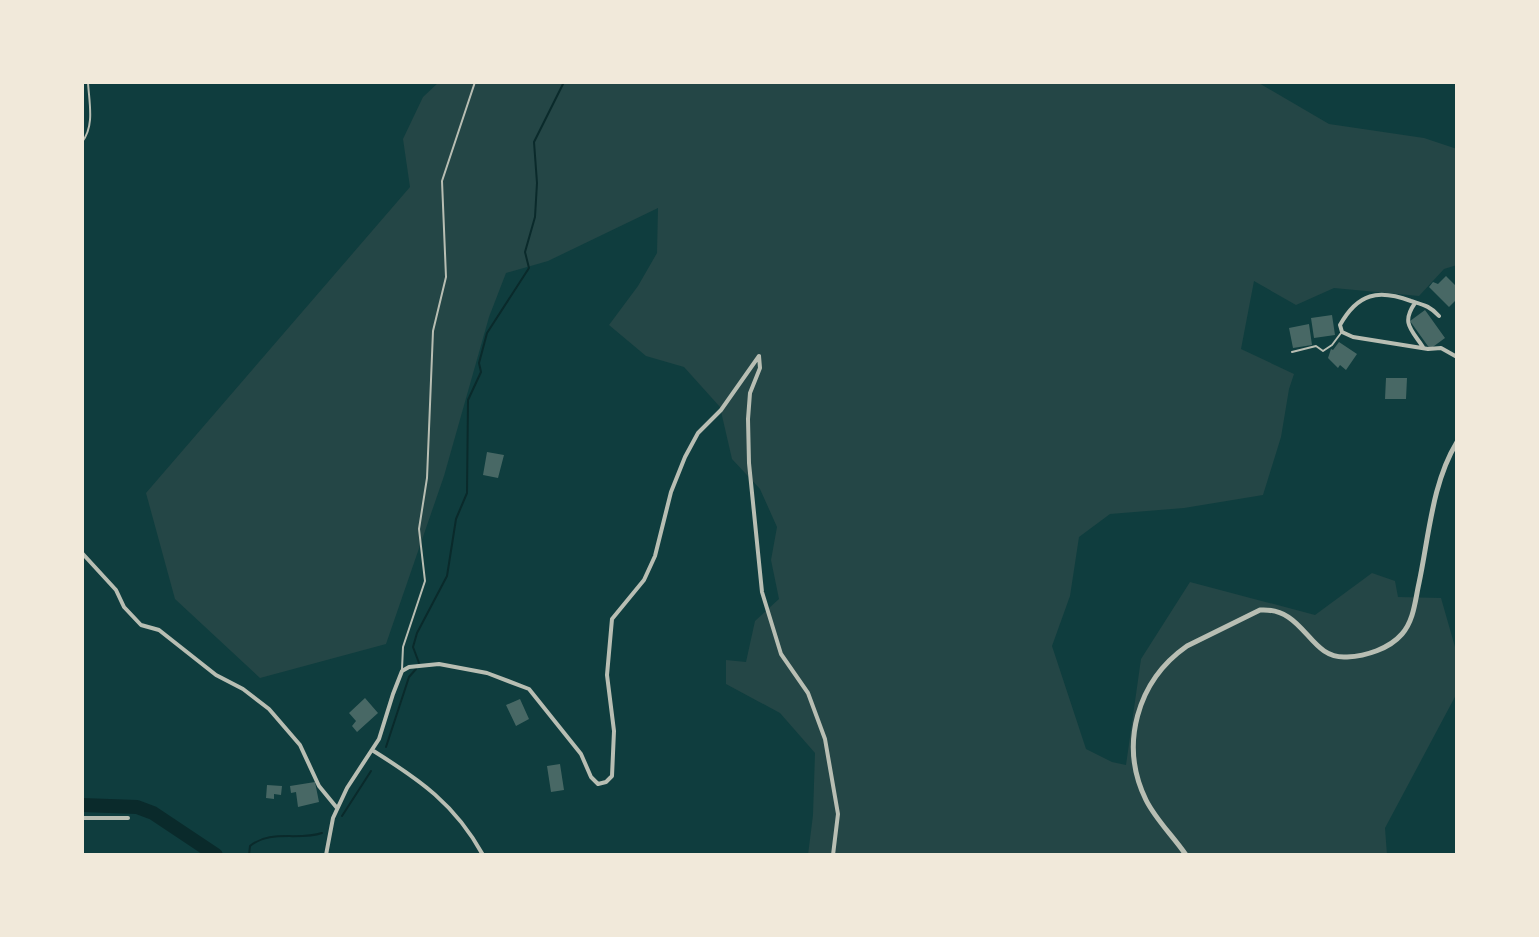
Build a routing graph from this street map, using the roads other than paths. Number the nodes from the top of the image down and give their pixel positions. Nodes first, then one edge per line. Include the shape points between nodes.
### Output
1 (88, 82) edge
2 (475, 82) edge
3 (82, 142) edge
4 (1416, 302) junction
5 (1439, 316) dead end
6 (1342, 332) junction
7 (1425, 349) junction
8 (1292, 352) dead end
9 (1457, 357) edge
10 (1457, 442) edge
11 (82, 553) edge
12 (402, 671) junction
13 (372, 750) junction
14 (337, 808) junction
15 (82, 818) edge
16 (128, 818) dead end
17 (833, 848) junction
18 (326, 855) edge
19 (483, 855) edge
20 (827, 855) edge
21 (833, 855) edge
22 (1186, 855) edge

1 - 3 lane via 90,124
2 - 12 lane via 442,181 446,277 433,331 427,478 419,529 425,581 403,647
4 - 5 street
4 - 6 street via 1386,294 1367,297 1347,313
4 - 7 street via 1407,321
6 - 7 street
6 - 8 lane via 1323,351 1316,346
7 - 9 street via 1441,348
10 - 22 street via 1441,472 1410,622 1392,644 1344,658 1331,656 1288,615 1260,610 1176,653 1150,686 1132,738 1134,763 1146,799
11 - 14 street via 141,625 159,630 269,709 300,745 319,786
12 - 13 street
12 - 17 street via 439,664 487,673 529,689 581,754 591,777 598,784 606,782 612,776 614,731 607,675 612,619 644,580 671,492 692,445 759,356 748,419 762,592 781,654 808,693 821,727 836,807
13 - 14 street
13 - 19 street via 428,786 450,807
14 - 18 street
15 - 16 street
17 - 20 street
17 - 21 street

